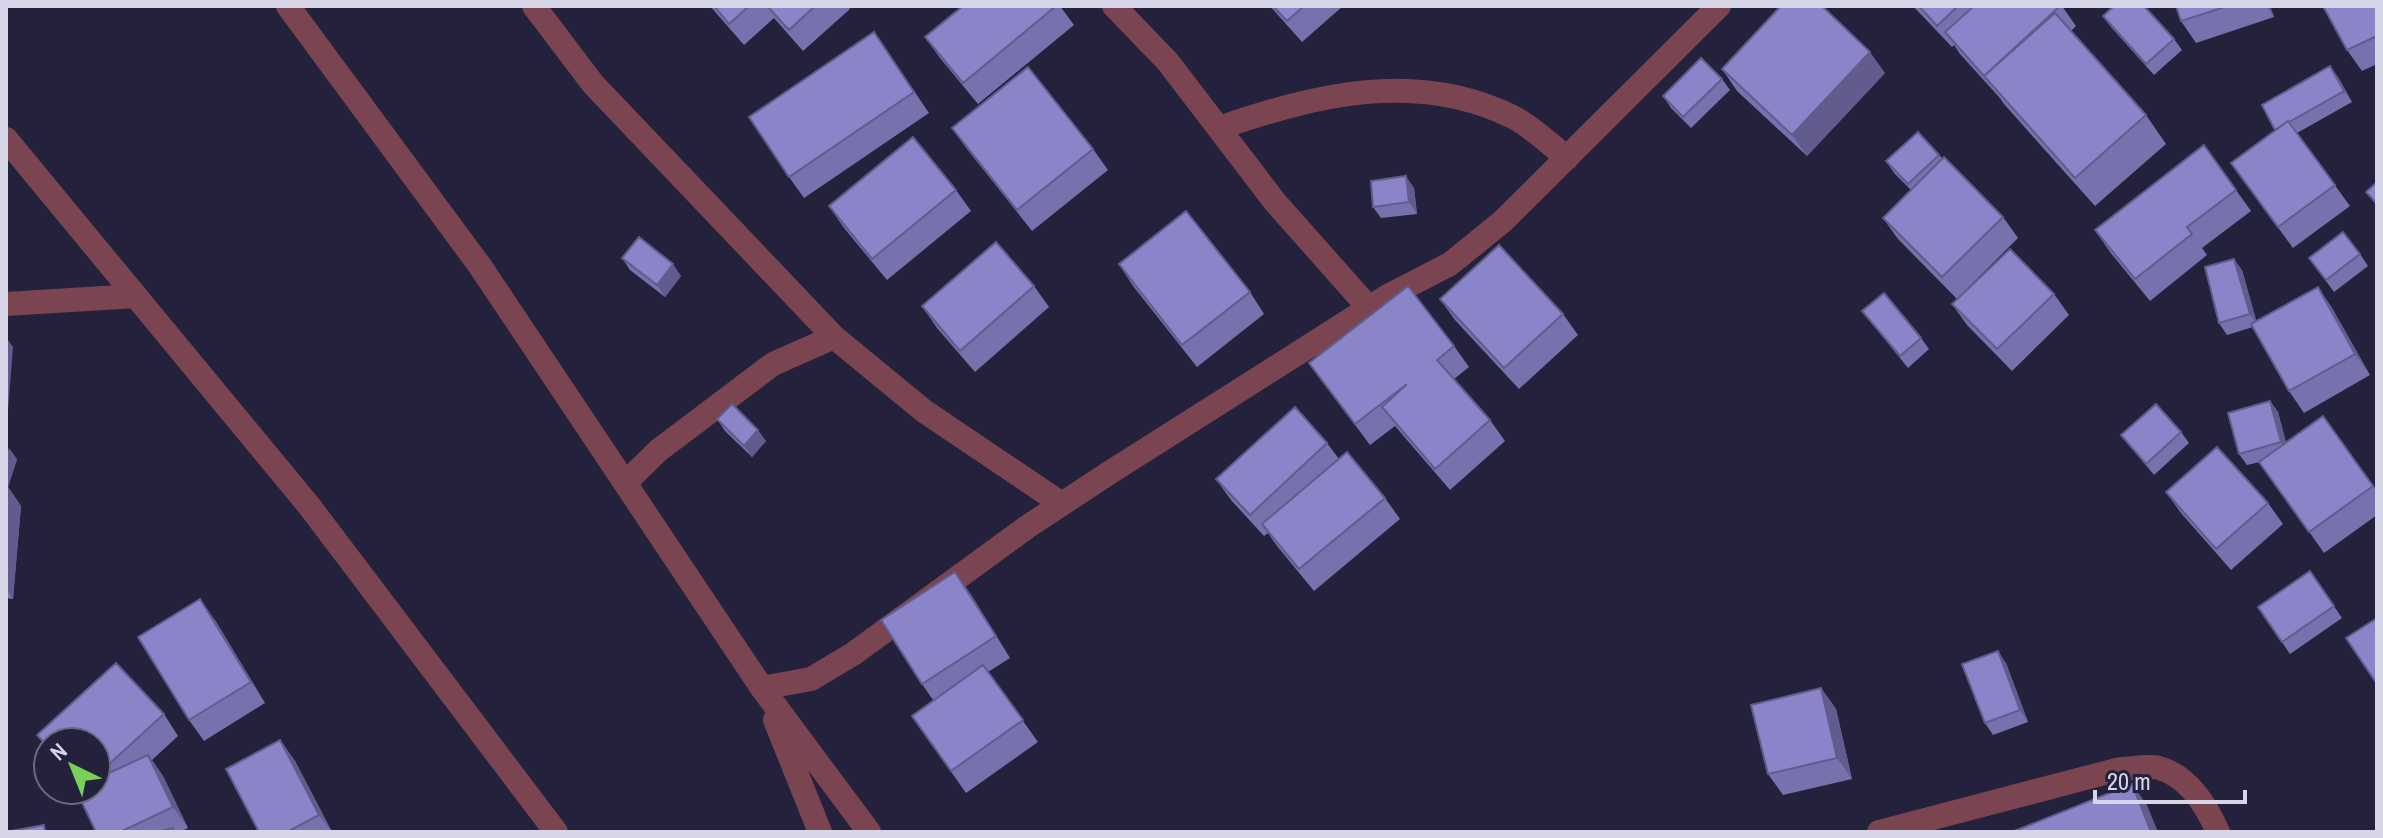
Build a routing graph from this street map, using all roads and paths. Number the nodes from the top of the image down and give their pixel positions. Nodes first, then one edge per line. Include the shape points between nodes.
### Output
1 (288, 6) edge
2 (534, 6) edge
3 (1114, 6) edge
4 (1719, 6) edge
5 (1219, 128) junction
6 (6, 139) edge
7 (1567, 158) junction
8 (136, 296) junction
9 (6, 304) edge
10 (1369, 308) junction
11 (834, 337) junction
12 (625, 483) junction
13 (1062, 504) junction
14 (762, 688) junction
15 (556, 832) edge
16 (820, 832) edge
17 (869, 832) edge
18 (1879, 832) edge
19 (2218, 832) edge

1 - 12 street via 480,266
2 - 11 street via 593,84
3 - 5 street via 1168,62
4 - 7 street
5 - 7 street via 1268,111 1375,88 1425,91 1480,103 1516,118
5 - 10 street via 1315,250
6 - 8 street
7 - 10 street via 1450,264
8 - 9 street
8 - 15 street via 310,507
10 - 13 street
11 - 12 street via 773,364 659,450
11 - 13 street via 924,411
12 - 14 street
13 - 14 street via 853,654 811,679
14 - 16 street
14 - 17 street
18 - 19 street via 2120,769 2158,768 2184,782 2208,809

